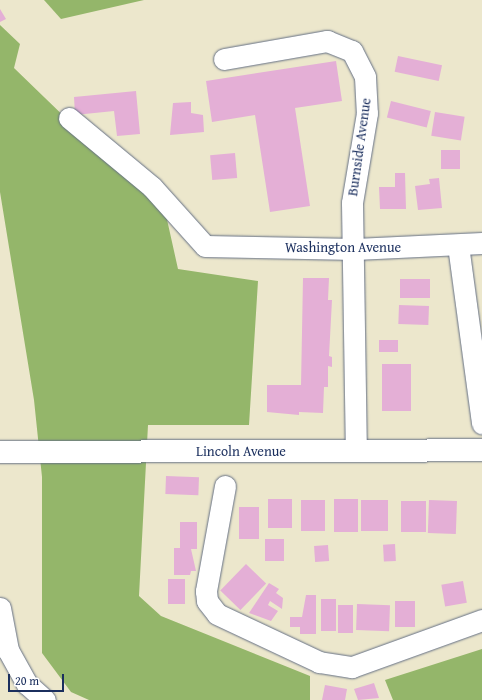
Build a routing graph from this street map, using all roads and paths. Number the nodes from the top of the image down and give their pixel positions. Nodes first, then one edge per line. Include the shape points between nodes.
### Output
1 (224, 59) dead end
2 (69, 118) dead end
3 (482, 243) edge
4 (458, 244) junction
5 (355, 249) junction
6 (482, 423) edge
7 (356, 450) junction
8 (482, 450) edge
9 (0, 452) edge
10 (225, 486) dead end
11 (0, 608) edge
12 (482, 620) edge
13 (45, 700) edge

1 - 5 street, Burnside Avenue via 327,41 352,51 365,77 368,96 352,203
2 - 5 street, Washington Avenue via 152,187 205,246
3 - 4 street, Washington Avenue
4 - 5 street, Washington Avenue
4 - 6 street
5 - 7 street, Burnside Avenue
7 - 8 street, Lincoln Avenue
7 - 9 street, Lincoln Avenue
10 - 12 street via 206,591 207,601 217,614 319,662 352,667
11 - 13 street via 8,650 27,684

